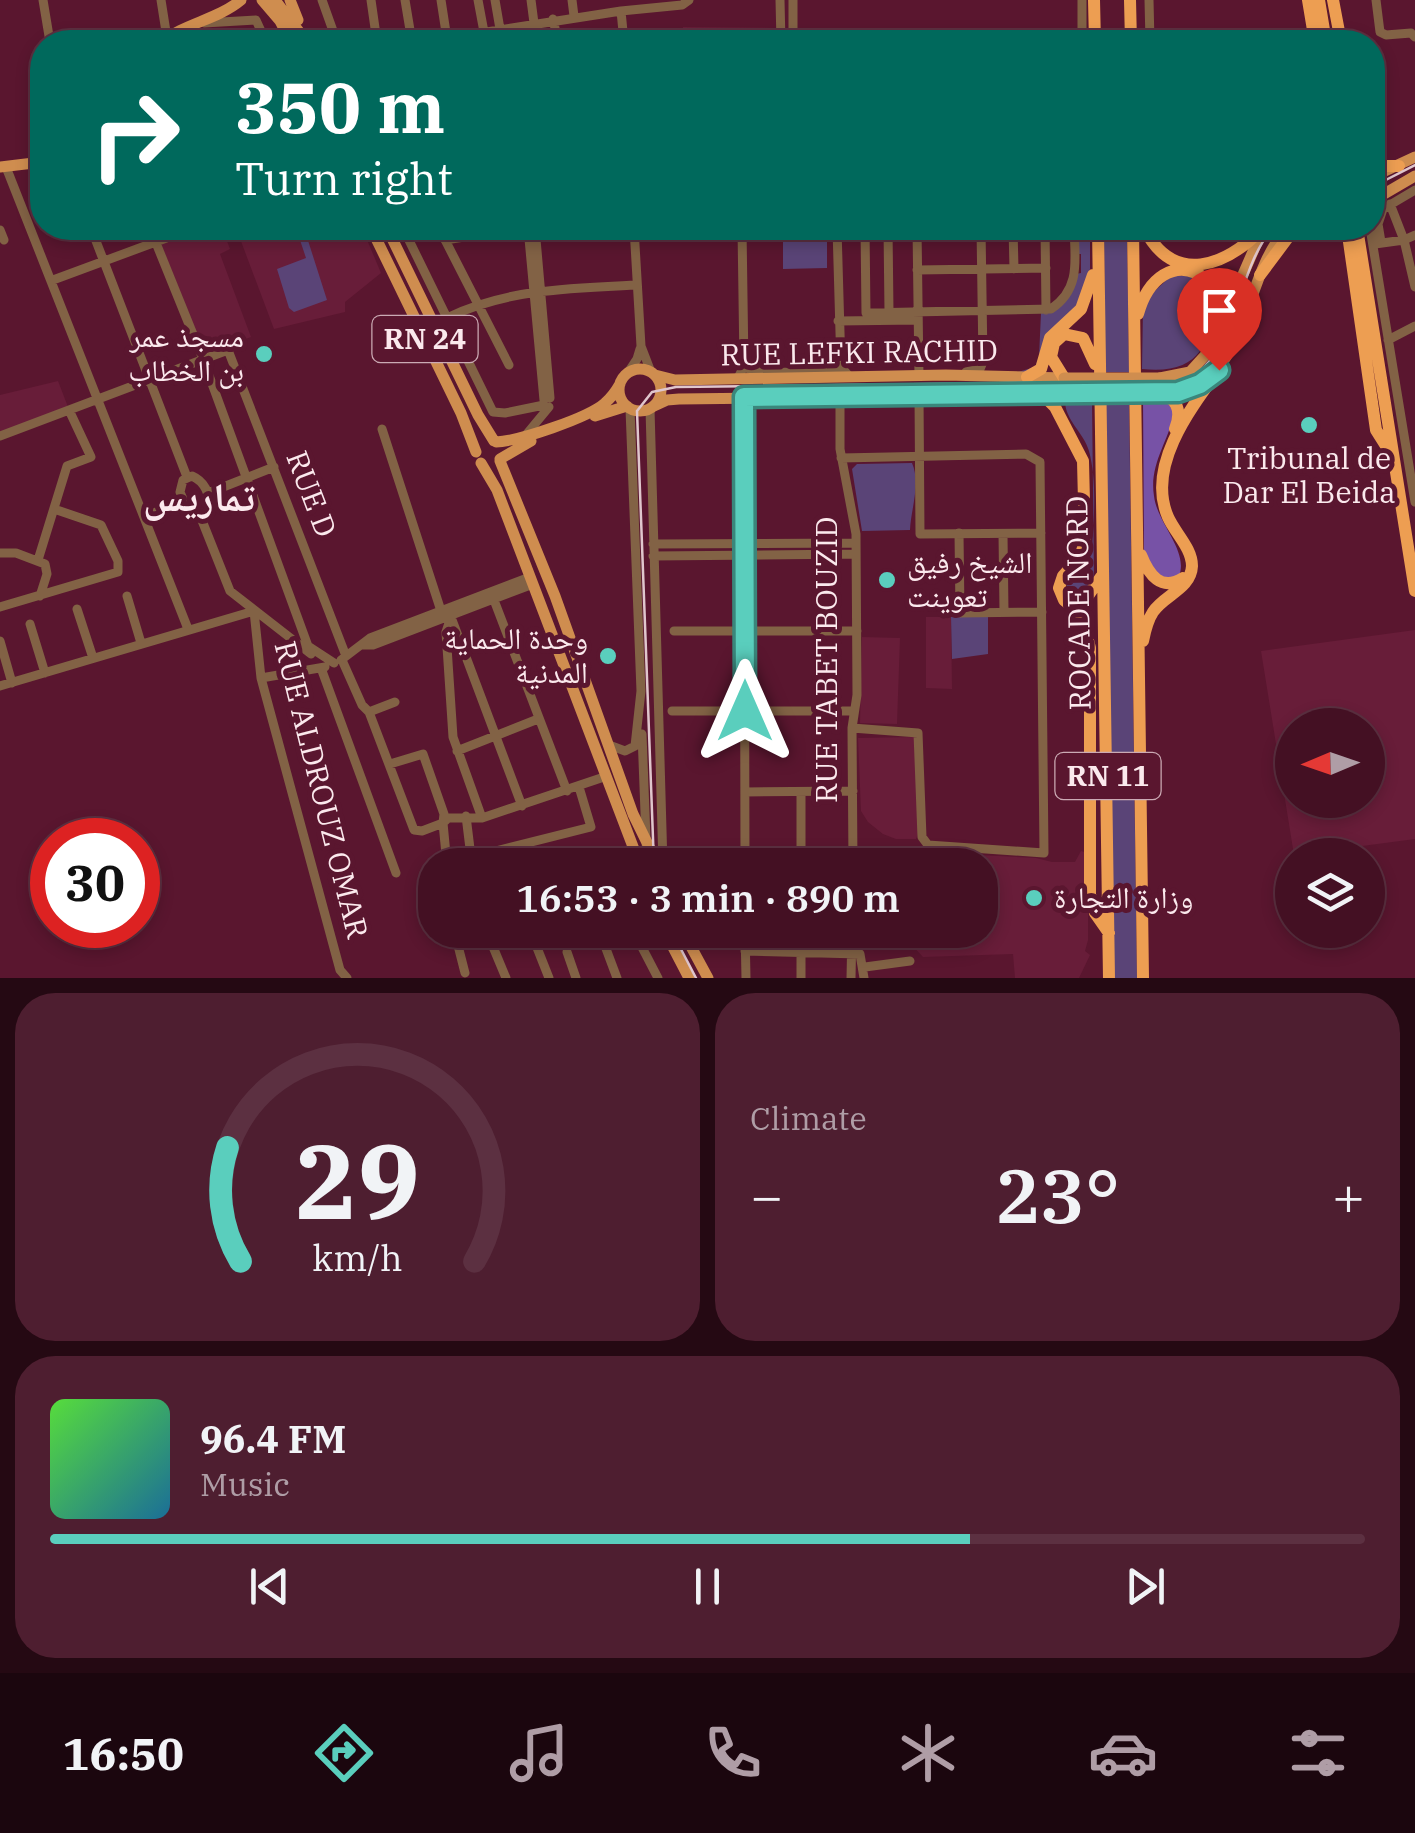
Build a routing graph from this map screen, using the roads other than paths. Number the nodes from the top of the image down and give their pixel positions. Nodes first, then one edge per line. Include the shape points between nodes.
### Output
1 (43, 0) edge
2 (161, 0) edge
3 (227, 0) edge
4 (242, 0) edge
5 (262, 0) edge
6 (275, 0) edge
7 (322, 0) edge
8 (371, 0) edge
9 (405, 0) edge
10 (441, 0) edge
11 (478, 0) edge
12 (494, 0) edge
13 (530, 0) edge
14 (572, 0) edge
15 (689, 0) edge
16 (780, 0) edge
17 (794, 0) edge
18 (1082, 0) edge
19 (1094, 0) edge
20 (1130, 0) edge
21 (1149, 0) edge
22 (1308, 0) edge
23 (1320, 0) edge
24 (1334, 0) edge
25 (1376, 0) edge
26 (295, 1) edge
27 (621, 11) junction
28 (574, 16) junction
29 (554, 20) junction
30 (208, 21) junction
31 (534, 23) junction
32 (48, 30) edge
33 (164, 30) edge
34 (188, 30) edge
35 (261, 30) edge
36 (283, 30) edge
37 (298, 30) edge
38 (303, 30) edge
39 (333, 30) edge
40 (375, 30) edge
41 (410, 30) edge
42 (446, 30) edge
43 (491, 30) edge
44 (491, 30) edge
45 (496, 30) edge
46 (556, 30) edge
47 (623, 30) edge
48 (781, 30) edge
49 (793, 30) edge
50 (1082, 30) edge
51 (1095, 30) edge
52 (1131, 30) edge
53 (1150, 30) edge
54 (1313, 30) edge
55 (1326, 30) edge
56 (1339, 30) edge
57 (1380, 30) edge
58 (1385, 34) edge
59 (1415, 37) edge
60 (1415, 157) edge
61 (30, 164) edge
62 (1385, 166) edge
63 (1399, 166) junction
64 (3, 167) edge
65 (1385, 172) edge
66 (1415, 176) edge
67 (1415, 190) edge
68 (1385, 193) edge
69 (1390, 204) junction
70 (1385, 209) edge
71 (30, 229) edge
72 (1415, 234) edge
73 (35, 240) edge
74 (95, 240) edge
75 (160, 240) edge
76 (377, 240) edge
77 (384, 240) edge
78 (392, 240) edge
79 (409, 240) edge
80 (445, 240) edge
81 (531, 240) edge
82 (634, 240) edge
83 (742, 240) edge
84 (837, 240) edge
85 (864, 240) edge
86 (888, 240) edge
87 (917, 240) edge
88 (981, 240) edge
89 (1013, 240) edge
90 (1045, 240) edge
91 (1074, 240) edge
92 (1098, 240) edge
93 (1134, 240) edge
94 (1151, 240) edge
95 (1250, 240) edge
96 (1259, 240) edge
97 (1278, 240) edge
98 (1286, 240) edge
99 (1347, 240) edge
100 (1365, 240) edge
101 (1365, 240) edge
102 (1373, 240) edge
103 (1376, 240) edge
104 (1404, 240) junction
105 (156, 242) junction
106 (1376, 244) junction
107 (1098, 258) junction
108 (102, 261) junction
109 (1014, 268) junction
110 (1046, 268) junction
111 (981, 269) junction
112 (917, 270) junction
113 (1260, 275) junction
114 (52, 280) junction
115 (636, 285) junction
116 (1415, 286) edge
117 (538, 292) junction
118 (478, 303) junction
119 (427, 308) junction
120 (1046, 310) junction
121 (982, 311) junction
122 (889, 312) junction
123 (918, 316) junction
124 (449, 317) junction
125 (838, 321) junction
126 (1415, 326) edge
127 (1134, 336) junction
128 (1388, 340) junction
129 (444, 342) junction
130 (640, 346) junction
131 (1210, 350) junction
132 (203, 359) junction
133 (508, 365) dead end
134 (1219, 370) junction
135 (1099, 372) junction
136 (653, 373) junction
137 (747, 374) junction
138 (847, 375) junction
139 (946, 375) junction
140 (919, 376) junction
141 (1027, 377) junction
142 (1064, 378) junction
143 (149, 379) junction
144 (623, 379) junction
145 (1154, 393) junction
146 (919, 394) junction
147 (1032, 394) junction
148 (1063, 394) junction
149 (744, 397) junction
150 (840, 397) junction
151 (98, 398) junction
152 (547, 403) junction
153 (629, 408) junction
154 (652, 408) junction
155 (69, 410) junction
156 (1415, 412) edge
157 (1401, 417) junction
158 (382, 429) dead end
159 (0, 436) edge
160 (524, 437) junction
161 (495, 442) junction
162 (477, 452) junction
163 (1392, 454) junction
164 (919, 456) junction
165 (841, 458) junction
166 (500, 460) junction
167 (274, 467) junction
168 (1408, 470) edge
169 (188, 477) junction
170 (246, 479) junction
171 (499, 480) junction
172 (208, 493) junction
173 (184, 502) junction
174 (1415, 502) edge
175 (54, 509) junction
176 (145, 516) junction
177 (201, 518) junction
178 (959, 533) junction
179 (1041, 533) junction
180 (1003, 534) junction
181 (744, 542) junction
182 (652, 544) junction
183 (1137, 547) junction
184 (856, 548) junction
185 (1415, 552) edge
186 (0, 553) edge
187 (744, 555) junction
188 (653, 556) junction
189 (38, 560) junction
190 (1102, 575) junction
191 (531, 581) junction
192 (230, 591) junction
193 (1415, 591) edge
194 (40, 596) junction
195 (127, 596) dead end
196 (494, 600) junction
197 (0, 607) edge
198 (1072, 607) junction
199 (77, 609) dead end
200 (254, 610) junction
201 (1004, 612) junction
202 (1042, 612) junction
203 (240, 613) junction
204 (447, 616) junction
205 (30, 624) dead end
206 (188, 630) junction
207 (674, 631) dead end
208 (744, 631) junction
209 (857, 631) junction
210 (142, 643) junction
211 (0, 644) edge
212 (309, 650) junction
213 (1105, 655) junction
214 (93, 658) junction
215 (334, 663) junction
216 (45, 673) junction
217 (261, 678) junction
218 (1106, 679) junction
219 (12, 683) junction
220 (0, 686) edge
221 (641, 691) junction
222 (1138, 694) junction
223 (395, 702) dead end
224 (672, 711) dead end
225 (745, 711) junction
226 (853, 711) junction
227 (370, 712) junction
228 (538, 719) junction
229 (852, 728) junction
230 (496, 734) junction
231 (608, 745) junction
232 (1091, 749) junction
233 (594, 750) junction
234 (457, 751) junction
235 (390, 764) junction
236 (604, 777) junction
237 (579, 787) junction
238 (567, 791) junction
239 (853, 791) junction
240 (745, 792) junction
241 (801, 792) junction
242 (522, 806) junction
243 (466, 816) junction
244 (482, 818) junction
245 (443, 823) junction
246 (646, 840) junction
247 (445, 848) edge
248 (470, 848) edge
249 (518, 848) edge
250 (635, 848) edge
251 (644, 848) edge
252 (650, 848) edge
253 (660, 848) edge
254 (745, 848) edge
255 (801, 848) edge
256 (853, 848) edge
257 (396, 873) dead end
258 (1109, 933) junction
259 (459, 948) edge
260 (495, 948) edge
261 (537, 948) edge
262 (607, 948) edge
263 (642, 948) edge
264 (673, 948) edge
265 (692, 948) edge
266 (746, 948) edge
267 (802, 948) edge
268 (852, 948) edge
269 (746, 951) junction
270 (568, 952) dead end
271 (802, 952) junction
272 (852, 952) junction
273 (910, 962) dead end
274 (864, 972) edge
275 (465, 973) dead end
276 (347, 978) edge
277 (506, 978) edge
278 (549, 978) edge
279 (576, 978) edge
280 (618, 978) edge
281 (658, 978) edge
282 (689, 978) edge
283 (708, 978) edge
284 (746, 978) edge
285 (802, 978) edge
286 (851, 978) edge
287 (1109, 978) edge
288 (1143, 978) edge

1 - 32 street
2 - 33 street
3 - 30 main road
4 - 30 main road
5 - 36 main road
6 - 37 main road
7 - 39 street
8 - 40 street
9 - 41 street
10 - 42 street
11 - 43 street
12 - 44 street
13 - 31 street
14 - 28 street
15 - 27 street
16 - 48 street
17 - 49 street
18 - 50 street
19 - 51 highway
20 - 52 highway
21 - 53 street
22 - 54 highway
23 - 55 highway
24 - 56 highway
25 - 57 street
26 - 38 main road
27 - 28 street
27 - 47 street
28 - 29 street
29 - 31 street
29 - 46 street
30 - 34 main road
30 - 35 street via 256,20
31 - 45 street
58 - 59 street
60 - 63 main road
61 - 64 main road
62 - 63 highway
63 - 65 main road
64 - 71 street
66 - 68 main road
67 - 69 street
69 - 70 street
69 - 104 street
72 - 104 street
73 - 114 street
74 - 108 street
75 - 105 street
76 - 162 main road, RN 24
77 - 162 main road, RN 24 via 472,418
78 - 119 main road, RN 24
79 - 124 street
80 - 118 street
81 - 117 street
82 - 115 street
83 - 137 street
84 - 125 street
85 - 122 street via 866,313
86 - 122 street
87 - 112 street
88 - 111 street
89 - 109 street
90 - 110 street
91 - 120 street via 1073,285
92 - 107 highway, ROCADE NORD / RN 11
93 - 127 highway, ROCADE NORD / RN 11
94 - 95 highway via 1180,262 1201,264 1229,257
96 - 131 main road
97 - 113 main road
98 - 113 highway
99 - 163 highway via 1376,430
100 - 168 highway
101 - 163 highway
102 - 106 street
103 - 106 street
104 - 106 street
104 - 116 street
105 - 108 street
105 - 132 street
106 - 128 street
107 - 135 highway, ROCADE NORD / RN 11
107 - 141 highway via 1082,308 1050,338 1041,369
108 - 114 street
108 - 143 street
109 - 110 street
109 - 111 street
110 - 120 street
111 - 112 street
111 - 121 street
112 - 123 street
113 - 134 main road
114 - 151 street
115 - 117 street
115 - 130 street
117 - 118 street
117 - 152 street
118 - 124 street
118 - 133 street
119 - 124 street
119 - 129 main road, RN 24
120 - 121 street
121 - 123 street
121 - 139 street via 980,369
122 - 123 street
123 - 125 street
123 - 140 street
124 - 129 street
124 - 152 street via 493,412
125 - 138 street
126 - 128 street
127 - 131 highway via 1150,287 1173,271 1190,271 1216,294
127 - 183 highway, ROCADE NORD / RN 11
128 - 157 street
129 - 161 main road, RN 24
130 - 136 street
130 - 144 street
131 - 142 main road, RUE LEFKI RACHID, bridge via 1190,372 1160,378
132 - 143 street
132 - 167 street, RUE D via 228,350
132 - 170 street
134 - 145 main road via 1187,390
134 - 222 highway via 1194,404 1165,466 1166,510 1191,570 1149,618
135 - 142 highway via 1086,341 1069,333 1051,352
135 - 190 highway, ROCADE NORD / RN 11
136 - 137 main road, RUE LEFKI RACHID via 666,380
136 - 144 main road via 638,369
136 - 154 main road via 661,392
137 - 138 main road, RUE LEFKI RACHID
138 - 140 main road, RUE LEFKI RACHID
139 - 140 main road, RUE LEFKI RACHID
139 - 141 main road, RUE LEFKI RACHID
141 - 142 main road, RUE LEFKI RACHID
143 - 151 street
143 - 169 street
144 - 153 main road via 620,396
144 - 160 main road via 600,407
145 - 148 main road, bridge
145 - 183 highway via 1170,397 1179,414 1158,485 1162,512 1188,562 1185,576 1172,584 1157,581
146 - 147 main road
146 - 150 main road
146 - 164 street
147 - 148 main road
147 - 198 highway via 1055,407 1083,460 1084,547 1059,588
148 - 190 highway via 1064,413 1088,454 1092,507 1090,549 1066,579 1065,592 1085,600
149 - 150 main road
149 - 154 main road via 666,400
149 - 181 street
150 - 165 street, RUE TABET BOUZID
151 - 155 street
151 - 176 street
152 - 160 street
153 - 154 main road
153 - 166 main road via 529,442
153 - 221 street
154 - 182 street
155 - 159 street
155 - 175 street via 91,457 67,466
156 - 157 street
157 - 168 street
158 - 204 street
160 - 161 main road
161 - 162 main road via 482,442
161 - 166 main road
162 - 166 main road via 490,466
162 - 171 main road, RN 24
163 - 193 highway
164 - 165 street
164 - 178 street via 920,534
164 - 179 street via 1036,457
165 - 184 street, RUE TABET BOUZID
166 - 171 main road, RN 24
167 - 170 street
167 - 215 street, RUE D
168 - 174 street
168 - 185 highway
169 - 172 street
169 - 173 street via 180,485
170 - 172 street
170 - 212 street
171 - 191 main road, RN 24
171 - 231 main road, RN 24 via 554,596
172 - 177 street via 210,510
173 - 176 street
173 - 177 street via 188,513
175 - 189 street
175 - 194 street via 101,524 118,572
176 - 206 street
177 - 192 street
178 - 180 street
178 - 201 street via 960,613
179 - 180 street
179 - 202 street
180 - 201 street
181 - 182 street
181 - 184 street
181 - 187 street
182 - 188 street
183 - 222 highway, ROCADE NORD / RN 11
184 - 187 street
184 - 209 street, RUE TABET BOUZID
186 - 189 street
187 - 188 street
187 - 208 street
188 - 253 street
189 - 194 street via 47,568
190 - 213 highway, ROCADE NORD / RN 11
191 - 196 street
191 - 204 street
191 - 233 main road, RN 24
192 - 200 street
192 - 203 street
194 - 197 street
195 - 210 street
196 - 204 street
196 - 228 street
198 - 213 highway via 1088,620
198 - 232 highway via 1090,648
199 - 214 street
200 - 203 street
200 - 212 street
200 - 217 street, RUE ALDROUZ OMAR
201 - 202 street
202 - 229 street via 1044,853 928,845 922,838 918,733
203 - 206 street
204 - 215 street via 370,638
204 - 230 street
204 - 234 street
205 - 216 street
206 - 210 street
207 - 208 street
208 - 209 street
208 - 225 street
209 - 226 street, RUE TABET BOUZID
210 - 214 street
211 - 219 street
212 - 215 street
213 - 218 highway, ROCADE NORD / RN 11
214 - 216 street
215 - 217 street
215 - 227 street
215 - 257 street
216 - 219 street
217 - 276 street, RUE ALDROUZ OMAR
218 - 232 highway
218 - 258 highway, ROCADE NORD / RN 11
219 - 220 street
221 - 231 street via 635,746 624,751
221 - 246 street
222 - 288 highway, ROCADE NORD / RN 11
223 - 227 street
224 - 225 street
225 - 226 street
225 - 240 street
226 - 229 street, RUE TABET BOUZID
227 - 235 street
228 - 230 street
228 - 238 street
229 - 239 street, RUE TABET BOUZID
230 - 234 street
230 - 242 street
231 - 233 main road
231 - 246 main road, RN 24
232 - 258 highway via 1090,894
233 - 236 main road, RN 24
234 - 244 street
235 - 245 street via 414,830
235 - 245 street via 422,754
236 - 237 street
236 - 250 main road, RN 24
237 - 238 street
237 - 249 street via 591,827
238 - 242 street
239 - 241 street
239 - 256 street, RUE TABET BOUZID
240 - 241 street
240 - 254 street
241 - 255 street
242 - 244 street
243 - 244 street
243 - 245 street
243 - 248 street
245 - 247 street
246 - 251 street
246 - 252 main road, RN 24
258 - 287 highway, ROCADE NORD / RN 11
259 - 275 street
260 - 277 street
261 - 278 street
262 - 280 street
263 - 281 street
264 - 282 main road
265 - 283 main road
266 - 269 street
267 - 271 street
268 - 272 street
269 - 271 street
269 - 284 street
270 - 279 street
271 - 272 street
271 - 285 street
272 - 274 street via 860,954
272 - 286 street
273 - 274 street

